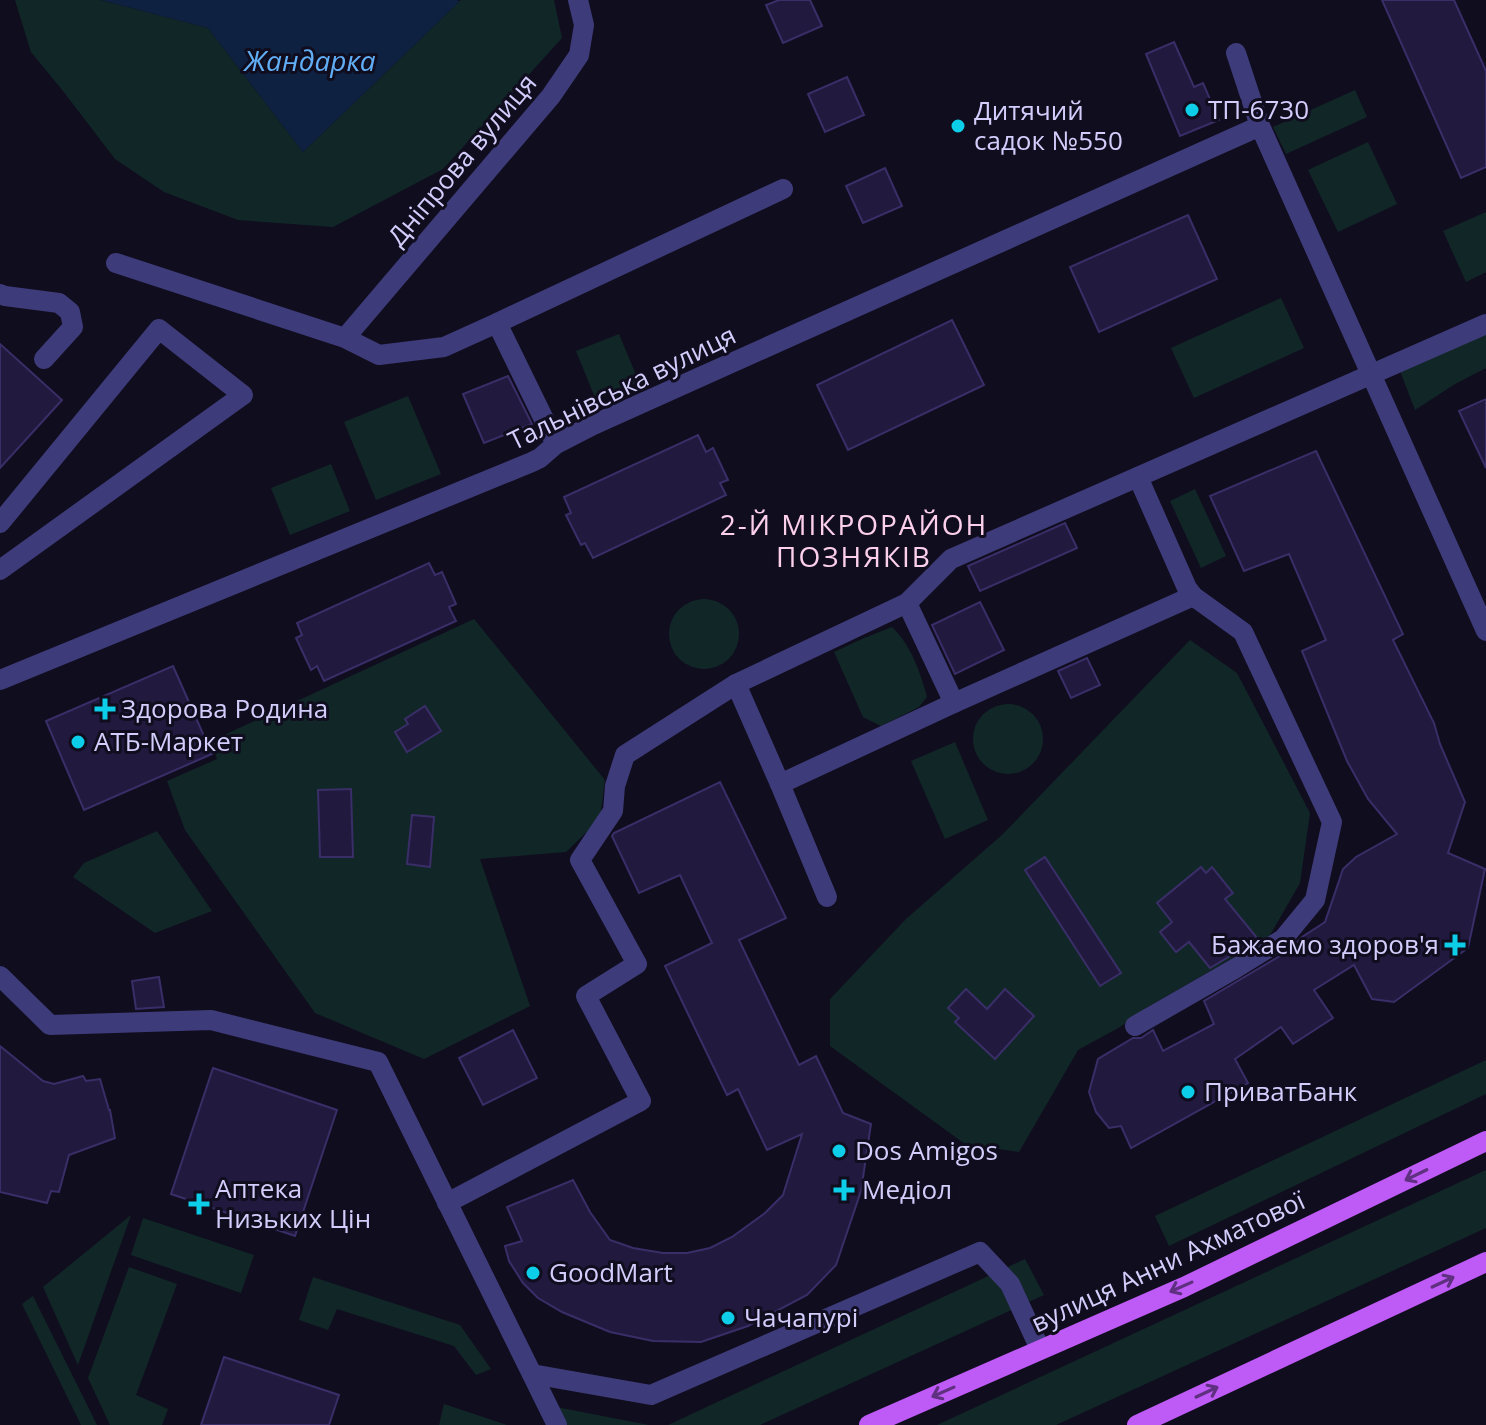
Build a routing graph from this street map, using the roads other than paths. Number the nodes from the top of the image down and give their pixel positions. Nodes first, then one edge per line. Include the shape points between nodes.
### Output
1 (578, 0) edge
2 (1236, 53) dead end
3 (1260, 126) junction
4 (783, 189) dead end
5 (116, 263) dead end
6 (0, 294) edge
7 (497, 323) junction
8 (1486, 324) edge
9 (345, 338) junction
10 (44, 359) dead end
11 (1371, 374) junction
12 (556, 444) junction
13 (1138, 477) junction
14 (0, 523) edge
15 (0, 570) edge
16 (1193, 596) junction
17 (907, 603) junction
18 (1486, 631) edge
19 (0, 680) edge
20 (736, 684) junction
21 (954, 703) junction
22 (780, 784) junction
23 (827, 897) dead end
24 (0, 976) edge
25 (1135, 1026) dead end
26 (1486, 1141) edge
27 (447, 1203) junction
28 (1486, 1262) edge
29 (1040, 1349) junction
30 (532, 1374) junction
31 (557, 1425) edge
32 (869, 1425) edge
33 (1137, 1425) edge

1 - 9 street, Дніпрова вулиця via 584,25 572,66
2 - 3 street
3 - 11 street
3 - 12 street, Тальнівська вулиця
4 - 7 street
5 - 9 street
6 - 10 street via 59,303 70,312 73,327
7 - 9 street via 444,347 379,355
7 - 12 street
8 - 11 street
11 - 13 street
11 - 18 street
12 - 19 street, Тальнівська вулиця via 522,466
13 - 16 street
13 - 17 street via 951,559
14 - 15 street via 159,329 243,395
16 - 21 street
16 - 25 street via 1243,632 1332,822 1315,900 1283,939
17 - 20 street
17 - 21 street
20 - 22 street
20 - 27 street via 625,755 613,811 580,860 637,964 586,996 641,1101
21 - 22 street
22 - 23 street
24 - 27 street via 50,1025 211,1020 378,1062
26 -> 29 main road, вулиця Анни Ахматової via 1184,1287
27 - 30 street
33 -> 28 main road
29 - 30 street via 1010,1284 980,1252 651,1395
29 -> 32 main road, вулиця Анни Ахматової
30 - 31 street

